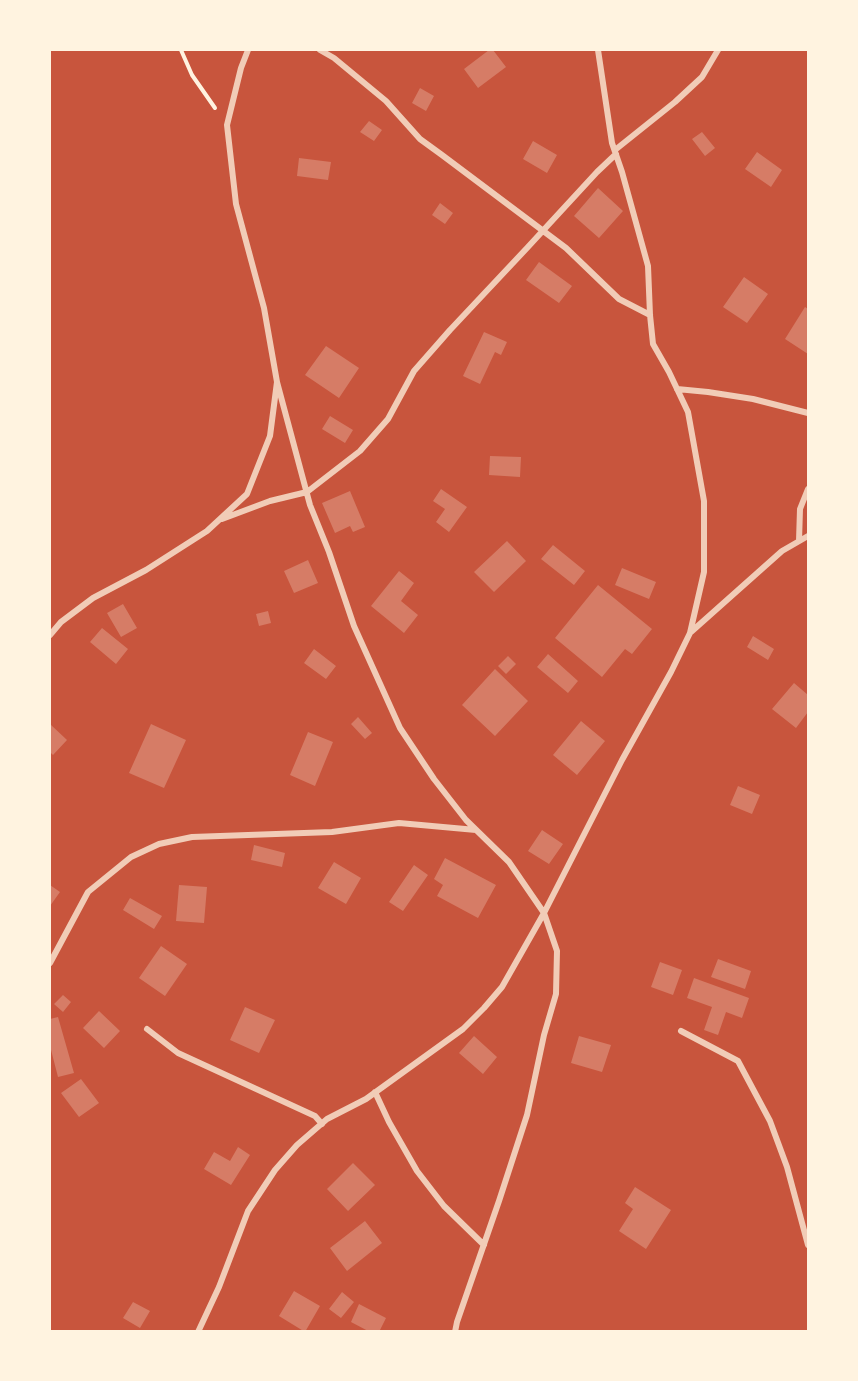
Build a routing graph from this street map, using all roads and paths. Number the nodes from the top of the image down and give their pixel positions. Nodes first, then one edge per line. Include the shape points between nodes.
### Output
1 (181, 50) edge
2 (248, 50) edge
3 (320, 50) edge
4 (598, 50) edge
5 (718, 50) edge
6 (227, 125) junction
7 (615, 152) junction
8 (543, 231) junction
9 (650, 315) junction
10 (277, 382) junction
11 (677, 389) junction
12 (808, 413) edge
13 (808, 489) edge
14 (307, 492) junction
15 (219, 520) junction
16 (808, 536) edge
17 (799, 541) junction
18 (690, 633) junction
19 (50, 634) edge
20 (476, 830) junction
21 (544, 913) junction
22 (50, 963) edge
23 (147, 1029) dead end
24 (681, 1031) dead end
25 (375, 1092) junction
26 (322, 1124) junction
27 (484, 1245) junction
28 (808, 1245) edge
29 (199, 1331) edge
30 (455, 1332) edge

1 - 6 path via 192,75
2 - 6 street
3 - 8 street via 386,100 420,139
4 - 7 street
5 - 7 street via 702,77
6 - 10 street via 236,204 264,308
7 - 8 street
7 - 9 street via 648,266
8 - 9 street via 619,300
8 - 14 street via 414,371 388,419 360,451
9 - 11 street via 653,344
10 - 14 street
10 - 15 street via 270,436 247,494
11 - 12 street via 753,399
11 - 18 street via 688,412 704,501 704,572
13 - 17 street via 800,509
14 - 15 street
14 - 20 street via 354,626 400,728 434,779
15 - 19 street via 146,570 93,598
16 - 17 street
17 - 18 street via 782,551
18 - 21 street
20 - 21 street via 509,862
20 - 22 street via 399,823 332,832 192,837 159,844 131,857 88,892
21 - 25 street via 502,987 483,1008 463,1029
21 - 27 street via 557,951 556,994 527,1115
23 - 26 street via 178,1053 315,1116
24 - 28 street via 738,1061 770,1121
25 - 26 street
25 - 27 street via 417,1171 444,1206
26 - 29 street via 274,1170 248,1211
27 - 30 street

